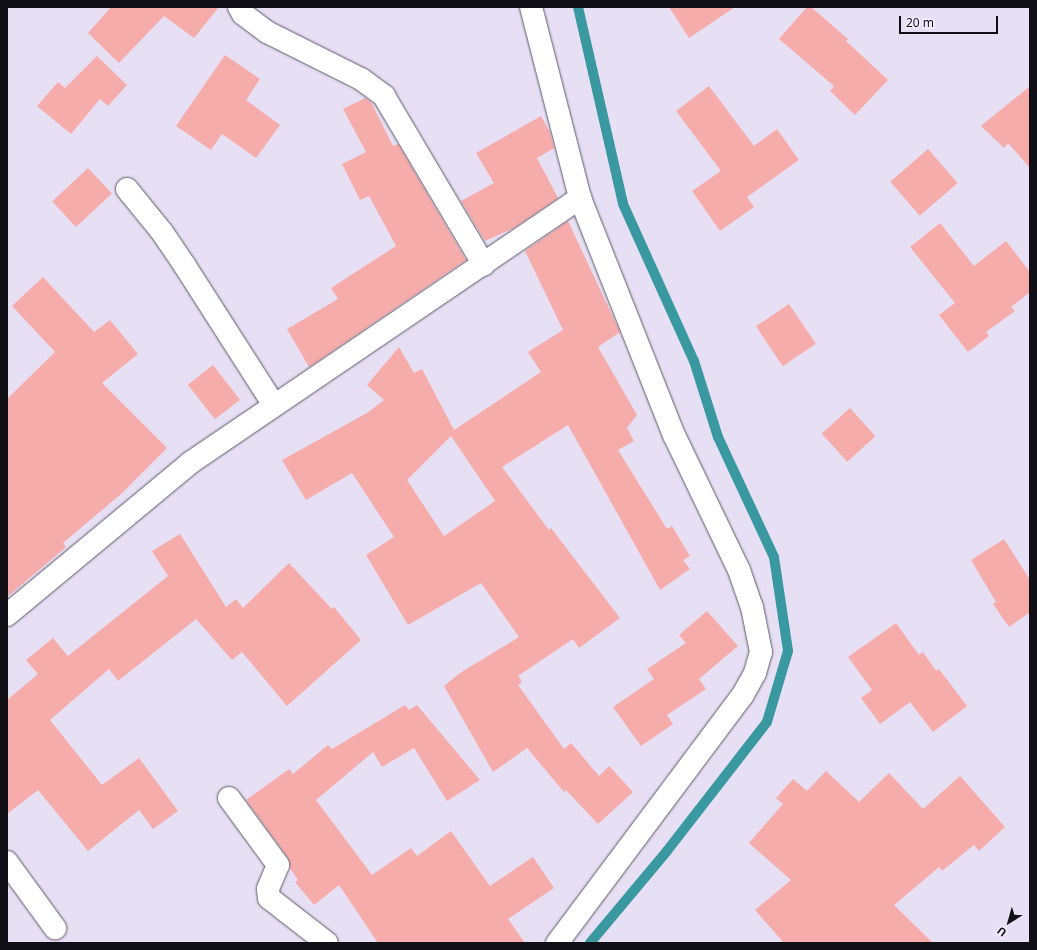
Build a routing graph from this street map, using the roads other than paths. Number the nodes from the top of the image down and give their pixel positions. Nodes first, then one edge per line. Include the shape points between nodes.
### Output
1 (239, 7) edge
2 (531, 7) edge
3 (127, 189) dead end
4 (580, 198) junction
5 (484, 265) junction
6 (274, 405) junction
7 (7, 614) edge
8 (229, 798) dead end
9 (7, 862) edge
10 (55, 928) dead end
11 (327, 943) edge
12 (557, 943) edge

1 - 5 street via 243,14 267,32 313,58 361,79 384,96
2 - 4 street
3 - 6 street via 181,260
4 - 5 street
4 - 12 street via 674,435 740,570 752,607 761,652 755,673 742,696
5 - 6 street
6 - 7 street via 190,463
8 - 11 street via 278,865 268,889 269,898
9 - 10 street

